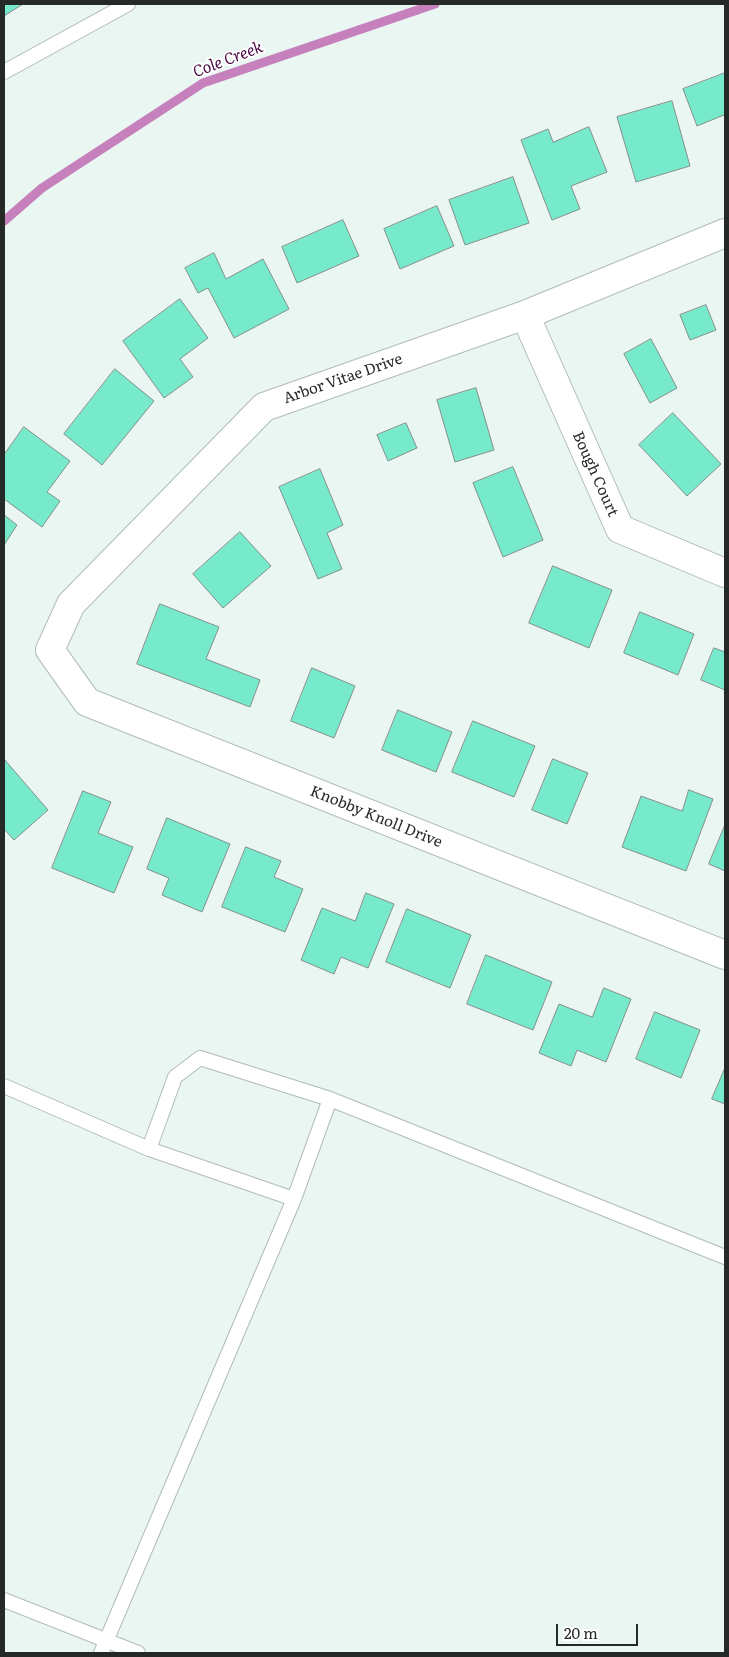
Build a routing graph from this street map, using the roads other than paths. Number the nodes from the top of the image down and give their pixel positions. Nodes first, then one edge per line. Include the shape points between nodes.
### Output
1 (128, 4) edge
2 (4, 72) edge
3 (725, 233) edge
4 (525, 315) junction
5 (725, 573) edge
6 (50, 650) joint
7 (725, 955) edge
8 (4, 1086) edge
9 (330, 1099) junction
10 (149, 1149) junction
11 (294, 1199) junction
12 (725, 1257) edge
13 (4, 1600) edge
14 (104, 1647) edge
15 (138, 1653) edge

1 - 2 lane
3 - 4 street, Arbor Vitae Drive
4 - 5 street, Bough Court via 620,529
4 - 6 street, Arbor Vitae Drive via 264,407 71,604
6 - 7 street, Knobby Knoll Drive via 87,702
8 - 10 lane
9 - 10 lane via 200,1058 175,1077
9 - 11 lane
9 - 12 lane
10 - 11 lane
11 - 14 lane
13 - 14 lane
14 - 15 lane

